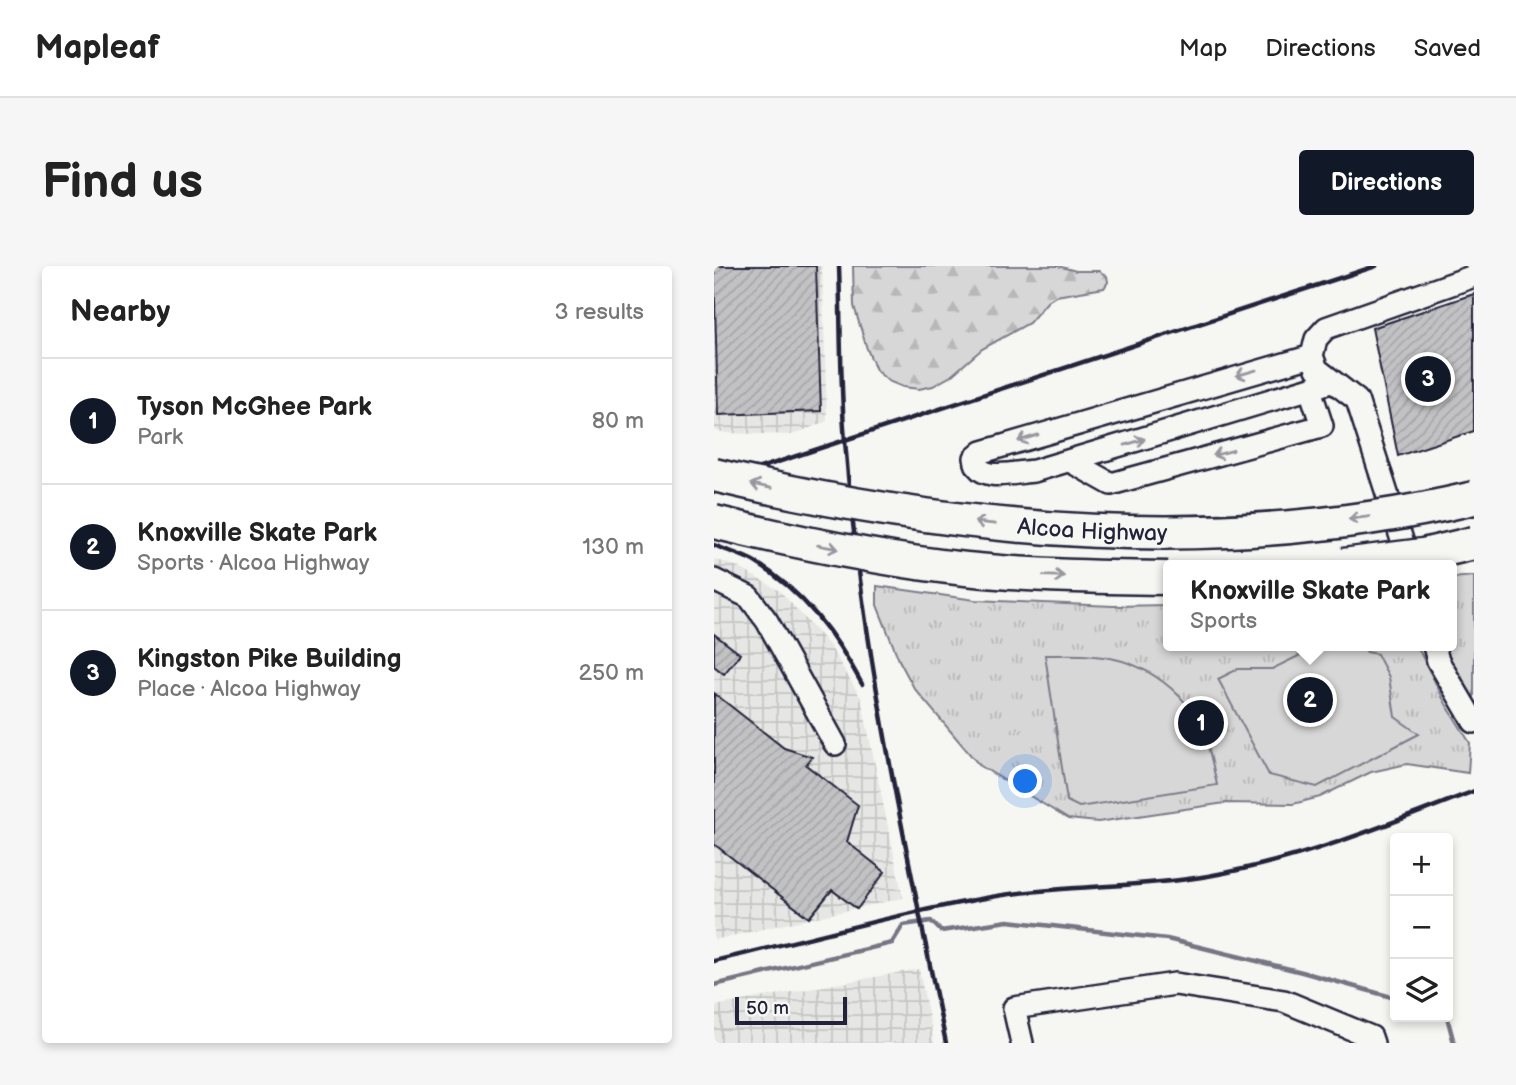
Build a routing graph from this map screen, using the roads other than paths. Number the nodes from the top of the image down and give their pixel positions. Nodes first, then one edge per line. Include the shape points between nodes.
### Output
1 (1474, 276) edge
2 (1311, 356) junction
3 (1331, 382) junction
4 (1310, 389) junction
5 (1070, 461) junction
6 (714, 475) edge
7 (1474, 498) edge
8 (714, 522) edge
9 (1474, 543) edge
10 (1383, 560) edge
11 (1408, 560) edge
12 (1163, 578) edge
13 (714, 580) edge
14 (1435, 651) edge
15 (1474, 722) edge
16 (835, 744) dead end
17 (1022, 1043) edge
18 (1373, 1043) edge

1 - 2 lane via 1326,328 1316,339
2 - 3 lane
2 -> 5 lane via 982,452 975,465 982,473 994,475
3 - 4 lane
3 - 11 lane via 1357,400
5 -> 4 lane
4 -> 5 lane via 1322,426 1111,484
7 -> 6 highway, Alcoa Highway, bridge via 1280,528 1103,532 894,512
8 -> 12 highway, Alcoa Highway, bridge via 783,539 964,569
9 - 10 highway, bridge
13 - 16 lane via 749,597 767,621
14 - 15 lane
17 - 18 lane via 1014,1008 1175,984 1284,1001 1371,1037

